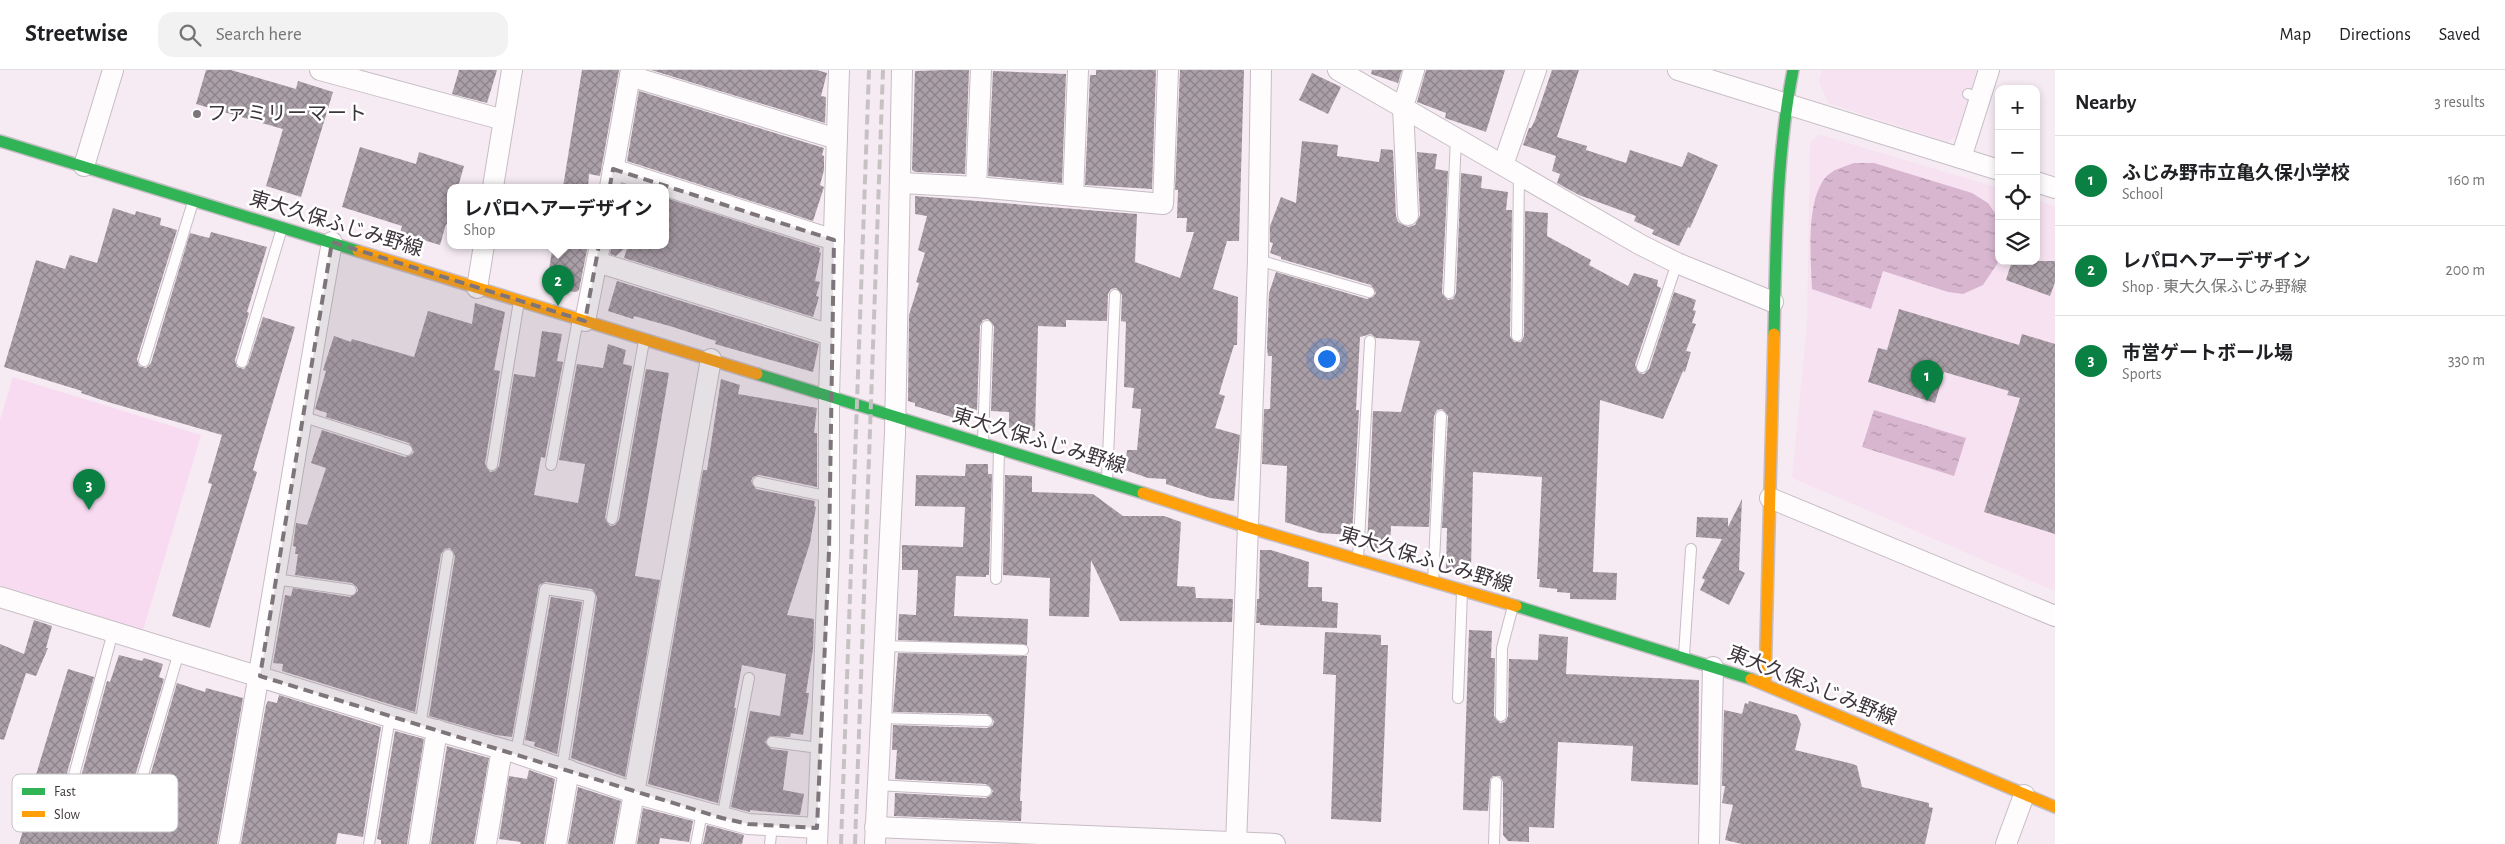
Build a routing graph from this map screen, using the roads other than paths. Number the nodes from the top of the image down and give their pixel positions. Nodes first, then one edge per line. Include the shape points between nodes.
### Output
1 (113, 70) edge
2 (320, 70) edge
3 (512, 70) edge
4 (839, 70) edge
5 (902, 70) edge
6 (981, 70) edge
7 (1078, 70) edge
8 (1168, 70) edge
9 (1261, 70) edge
10 (1338, 70) edge
11 (1414, 70) edge
12 (1536, 70) edge
13 (1678, 70) edge
14 (1793, 70) edge
15 (1989, 70) edge
16 (630, 73) edge
17 (1786, 104) junction
18 (1403, 107) junction
19 (504, 120) junction
20 (1456, 138) junction
21 (837, 139) junction
22 (0, 141) edge
23 (1961, 158) junction
24 (84, 166) junction
25 (1511, 169) junction
26 (1995, 169) edge
27 (612, 178) edge
28 (901, 183) junction
29 (2040, 183) edge
30 (493, 184) edge
31 (633, 184) edge
32 (976, 187) junction
33 (2055, 188) edge
34 (669, 194) edge
35 (1073, 196) junction
36 (194, 200) junction
37 (1408, 214) dead end
38 (282, 227) junction
39 (834, 240) junction
40 (332, 242) junction
41 (483, 249) edge
42 (598, 253) edge
43 (1258, 260) junction
44 (1677, 263) junction
45 (477, 288) junction
46 (1369, 292) dead end
47 (1449, 293) dead end
48 (1115, 295) dead end
49 (519, 301) junction
50 (1773, 302) junction
51 (581, 320) junction
52 (987, 326) dead end
53 (831, 334) junction
54 (1517, 336) dead end
55 (645, 339) junction
56 (1370, 341) dead end
57 (711, 359) junction
58 (144, 362) dead end
59 (242, 362) dead end
60 (1642, 367) dead end
61 (830, 396) junction
62 (301, 416) junction
63 (895, 416) junction
64 (1441, 416) dead end
65 (983, 443) junction
66 (999, 448) junction
67 (407, 450) dead end
68 (492, 465) dead end
69 (551, 465) dead end
70 (1107, 481) junction
71 (758, 482) dead end
72 (830, 497) junction
73 (1770, 498) junction
74 (612, 519) dead end
75 (1247, 527) junction
76 (1691, 549) dead end
77 (448, 555) dead end
78 (1358, 559) junction
79 (275, 579) junction
80 (996, 579) dead end
81 (1433, 583) junction
82 (351, 590) dead end
83 (1462, 592) junction
84 (0, 597) edge
85 (1513, 606) junction
86 (2055, 616) edge
87 (114, 632) junction
88 (883, 646) junction
89 (1023, 650) dead end
90 (179, 652) junction
91 (1684, 658) junction
92 (1713, 667) junction
93 (260, 676) junction
94 (749, 678) dead end
95 (1765, 683) junction
96 (1458, 698) dead end
97 (1501, 716) dead end
98 (390, 717) junction
99 (880, 718) junction
100 (987, 721) dead end
101 (428, 728) junction
102 (772, 742) dead end
103 (819, 748) junction
104 (509, 751) junction
105 (565, 769) junction
106 (74, 774) edge
107 (143, 774) edge
108 (1496, 782) dead end
109 (877, 785) junction
110 (986, 791) dead end
111 (634, 793) junction
112 (2024, 795) junction
113 (2055, 807) edge
114 (702, 812) junction
115 (722, 818) junction
116 (771, 835) edge
117 (817, 836) edge
118 (875, 836) edge
119 (992, 838) edge
120 (229, 844) edge
121 (369, 844) edge
122 (419, 844) edge
123 (486, 844) edge
124 (556, 844) edge
125 (625, 844) edge
126 (696, 844) edge
127 (1236, 844) edge
128 (1275, 844) edge
129 (1494, 844) edge
130 (1709, 844) edge
131 (2006, 844) edge

1 - 24 street
2 - 19 street
3 - 19 street
4 - 21 street
5 - 28 street
6 - 32 street
7 - 35 street
8 - 35 street via 1163,204
9 - 43 street
10 - 18 street
11 - 18 street
12 - 25 street
13 - 17 street
14 - 17 main road
15 - 23 street via 1974,96
16 - 21 street
16 - 27 street
17 - 23 street
17 - 50 main road via 1780,155
18 - 20 street
18 - 37 street
19 - 30 street
20 - 25 street
20 - 47 lane
21 - 39 street
22 - 24 main road, 東大久保ふじみ野線
23 - 26 street
24 - 36 main road, 東大久保ふじみ野線
25 - 44 street
25 - 54 lane
27 - 31 street
28 - 32 street
28 - 63 street
29 - 33 street
32 - 35 street
34 - 39 street
36 - 38 main road, 東大久保ふじみ野線
36 - 58 lane
38 - 40 main road, 東大久保ふじみ野線
38 - 59 lane
39 - 53 street
40 - 45 main road, 東大久保ふじみ野線
40 - 62 street
41 - 45 street
42 - 51 street
42 - 53 street
43 - 46 lane
43 - 75 street
44 - 50 street
44 - 60 lane
45 - 49 main road, 東大久保ふじみ野線
48 - 70 lane
49 - 51 main road, 東大久保ふじみ野線
49 - 68 lane
50 - 73 main road
51 - 55 main road, 東大久保ふじみ野線
51 - 69 lane
52 - 65 lane
53 - 61 street
55 - 57 main road, 東大久保ふじみ野線
55 - 74 lane
56 - 78 lane
57 - 61 main road, 東大久保ふじみ野線
57 - 111 street
61 - 63 main road, 東大久保ふじみ野線
61 - 72 street
62 - 67 lane
62 - 79 street
63 - 65 main road, 東大久保ふじみ野線
63 - 88 street
64 - 81 lane
65 - 66 main road, 東大久保ふじみ野線
66 - 70 main road, 東大久保ふじみ野線
66 - 80 lane
70 - 75 main road, 東大久保ふじみ野線
71 - 72 lane
72 - 103 street
73 - 86 street
73 - 95 main road
75 - 78 main road, 東大久保ふじみ野線
75 - 127 street
76 - 91 lane
77 - 101 lane
78 - 81 main road, 東大久保ふじみ野線
79 - 82 lane
79 - 93 street
81 - 83 main road, 東大久保ふじみ野線
83 - 85 main road, 東大久保ふじみ野線
83 - 96 lane
84 - 87 street
85 - 91 main road, 東大久保ふじみ野線
85 - 97 lane via 1502,648
87 - 90 street
87 - 106 lane
88 - 89 lane
88 - 99 street
90 - 93 street
90 - 107 lane
91 - 92 main road, 東大久保ふじみ野線
92 - 95 main road, 東大久保ふじみ野線
92 - 130 street
93 - 98 street
93 - 120 street
94 - 115 lane
95 - 112 main road, 東大久保ふじみ野線
98 - 101 street
98 - 121 lane
99 - 100 lane
99 - 109 street
101 - 104 street
101 - 122 street
102 - 103 lane
103 - 117 street
104 - 105 street
104 - 105 lane via 545,589 590,596
104 - 123 street
105 - 111 street
105 - 124 street
108 - 129 lane
109 - 110 lane
109 - 118 street
111 - 114 street
111 - 125 street
112 - 113 main road, 東大久保ふじみ野線
112 - 131 street
114 - 115 street
114 - 126 lane
115 - 116 street via 748,824
116 - 117 street
118 - 119 street
119 - 127 street
127 - 128 street

